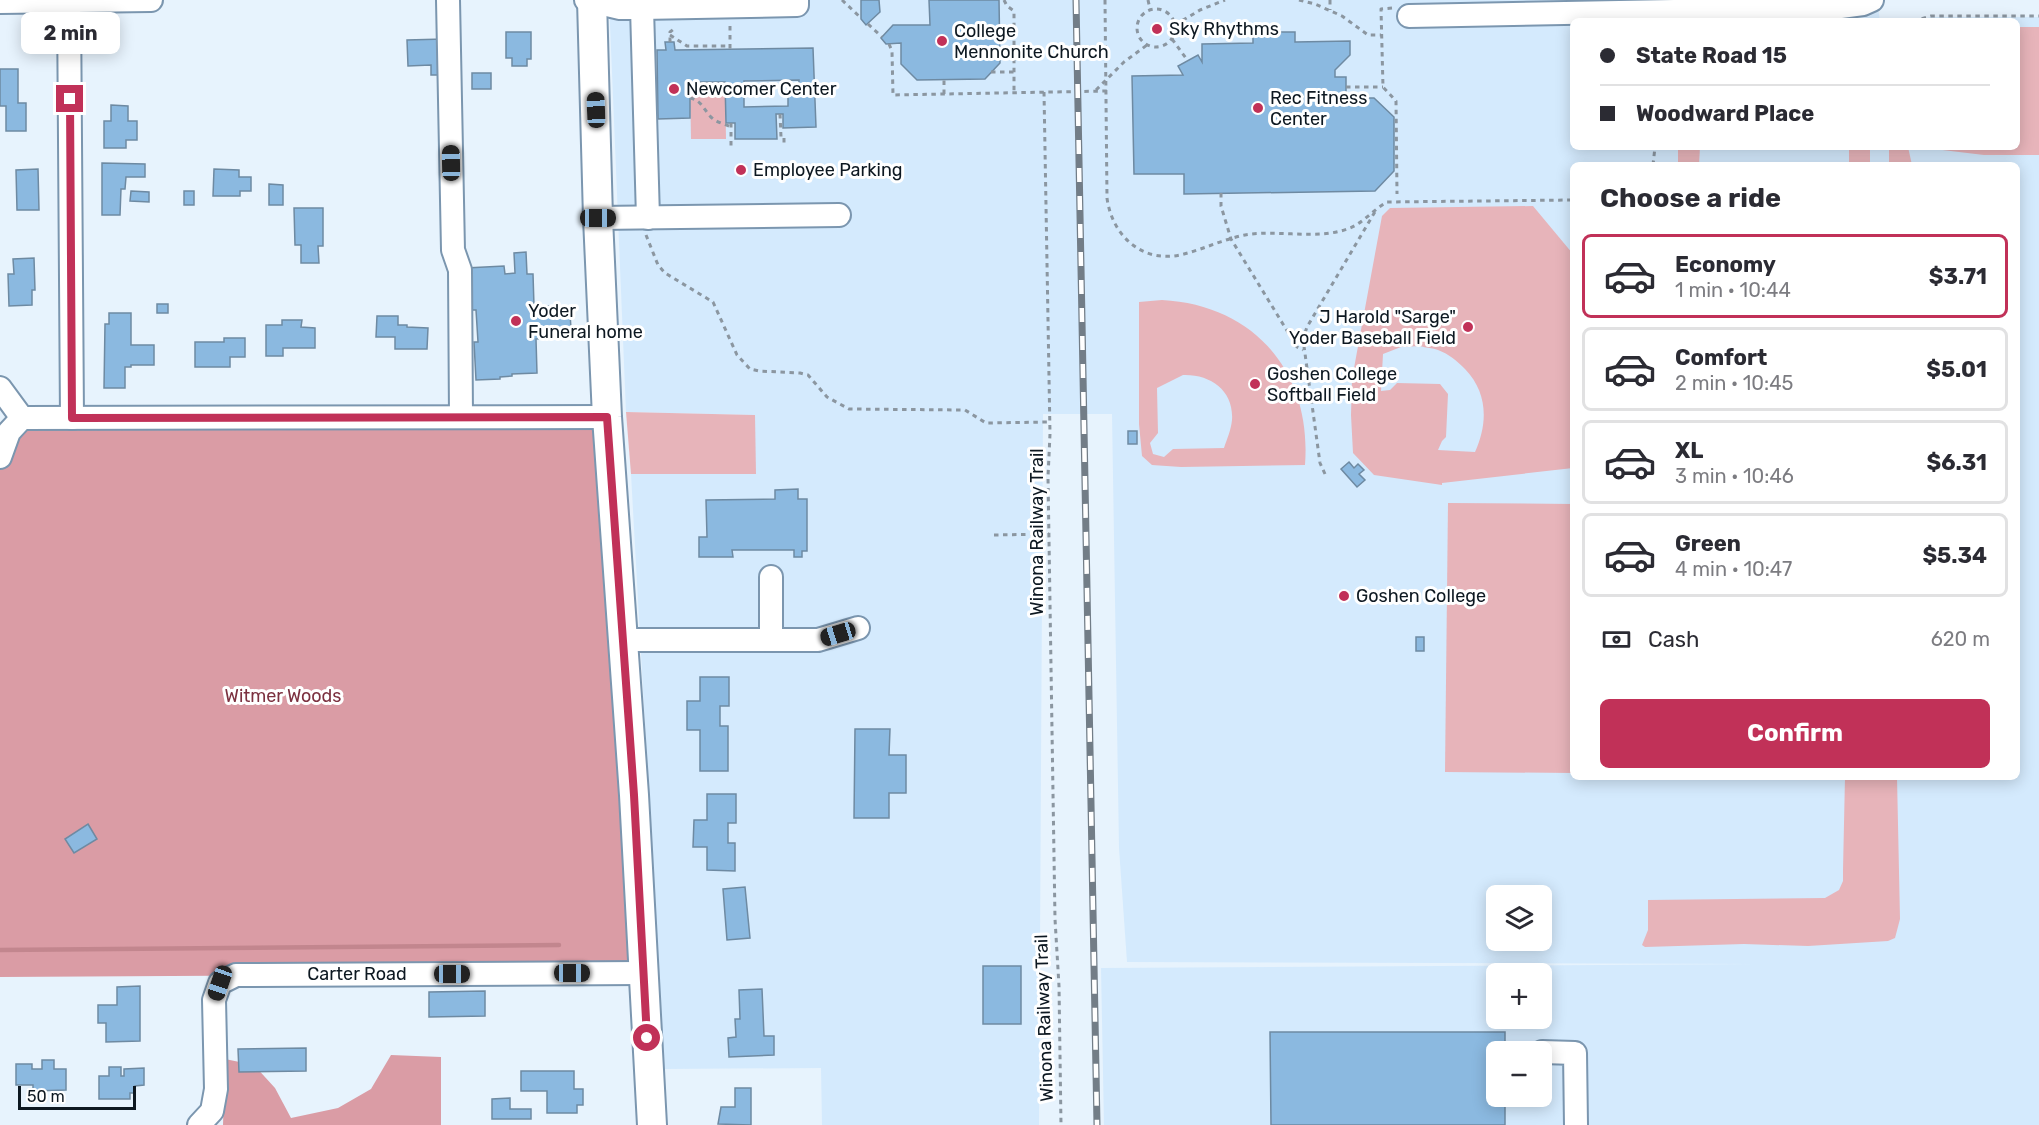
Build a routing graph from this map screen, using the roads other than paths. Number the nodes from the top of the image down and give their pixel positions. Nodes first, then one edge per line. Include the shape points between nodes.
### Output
1 (151, 0) edge
2 (448, 0) edge
3 (590, 0) edge
4 (797, 0) edge
5 (1872, 0) edge
6 (39, 1) edge
7 (76, 1) edge
8 (0, 2) edge
9 (1665, 6) edge
10 (642, 8) junction
11 (1401, 12) road end
12 (839, 215) dead end
13 (598, 218) junction
14 (645, 218) junction
15 (0, 388) edge
16 (461, 417) junction
17 (607, 417) junction
18 (22, 418) junction
19 (72, 418) junction
20 (0, 457) edge
21 (771, 577) dead end
22 (858, 628) dead end
23 (623, 640) junction
24 (771, 640) junction
25 (643, 973) junction
26 (1552, 1052) edge
27 (199, 1125) edge
28 (652, 1125) edge
29 (1576, 1125) edge

1 - 7 street
2 - 16 street via 453,250 460,270
3 - 10 street via 621,8
3 - 13 main road
4 - 10 street via 797,5
5 - 9 street via 1842,7
6 - 7 street
6 - 8 street
7 - 19 street
9 - 11 street
10 - 14 street
12 - 14 street
13 - 14 street
13 - 17 main road
15 - 18 street
16 - 17 street
16 - 19 street
17 - 23 main road
18 - 19 street
18 - 20 street via 9,432
21 - 24 street
22 - 24 street via 818,640
23 - 24 street
23 - 25 main road
25 - 27 street, Carter Road via 236,975 220,983 214,1000 216,1089 212,1111
25 - 28 main road
26 - 29 street via 1575,1053

